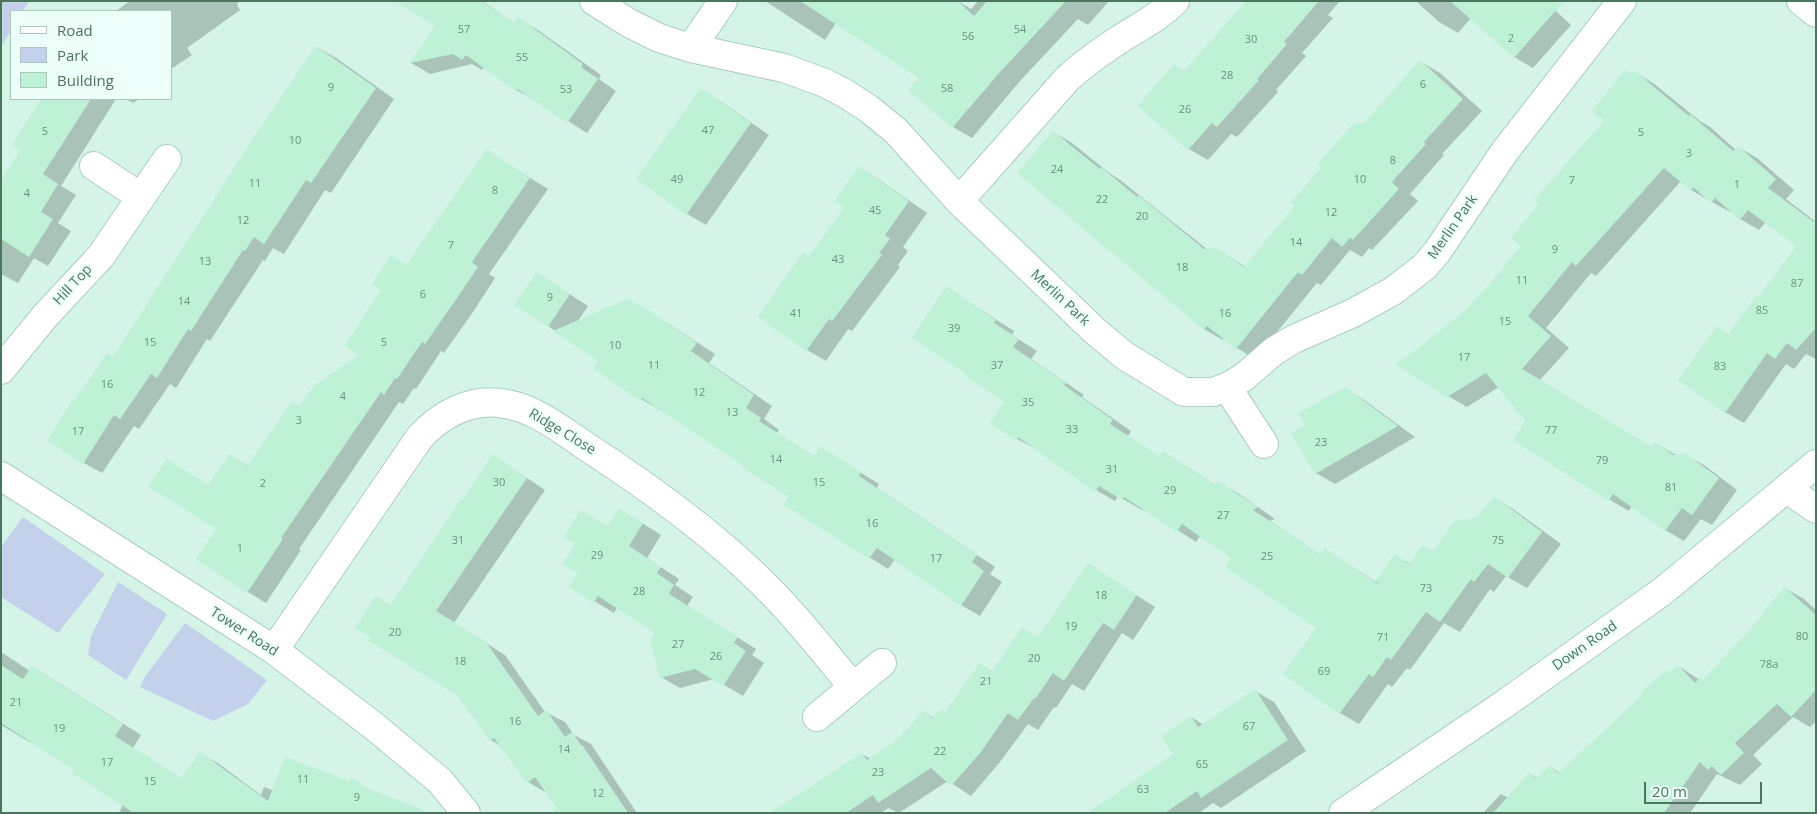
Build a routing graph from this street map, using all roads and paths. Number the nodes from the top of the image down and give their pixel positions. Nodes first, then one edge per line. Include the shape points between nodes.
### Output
1 (594, 1) edge
2 (723, 1) edge
3 (1175, 1) edge
4 (1622, 1) edge
5 (1801, 1) edge
6 (1816, 12) edge
7 (691, 48) junction
8 (167, 159) dead end
9 (94, 166) dead end
10 (141, 197) junction
11 (959, 201) junction
12 (1, 370) edge
13 (1227, 387) junction
14 (1264, 444) dead end
15 (1816, 464) edge
16 (1, 476) edge
17 (1787, 489) junction
18 (1816, 509) edge
19 (274, 650) junction
20 (882, 663) dead end
21 (853, 687) junction
22 (817, 717) dead end
23 (466, 813) edge
24 (1343, 813) edge

1 - 7 street, Merlin Park via 636,27
2 - 7 street
3 - 11 street via 1067,79
4 - 13 street, Merlin Park via 1505,151 1424,267 1393,291 1281,347
5 - 6 street
7 - 11 street, Merlin Park via 784,68 846,94 896,131
8 - 10 street, Hill Top
9 - 10 street
10 - 12 street, Hill Top via 101,256 45,316
11 - 13 street, Merlin Park via 1125,356 1184,392 1213,392
13 - 14 street
15 - 17 street, Down Road
16 - 19 street, Tower Road
17 - 18 street
17 - 24 street, Down Road via 1663,591
19 - 21 street, Ridge Close via 420,437 437,420 456,410 494,403 516,406 540,416 682,513 751,572
19 - 23 street, Tower Road via 432,775
20 - 21 street
21 - 22 street

